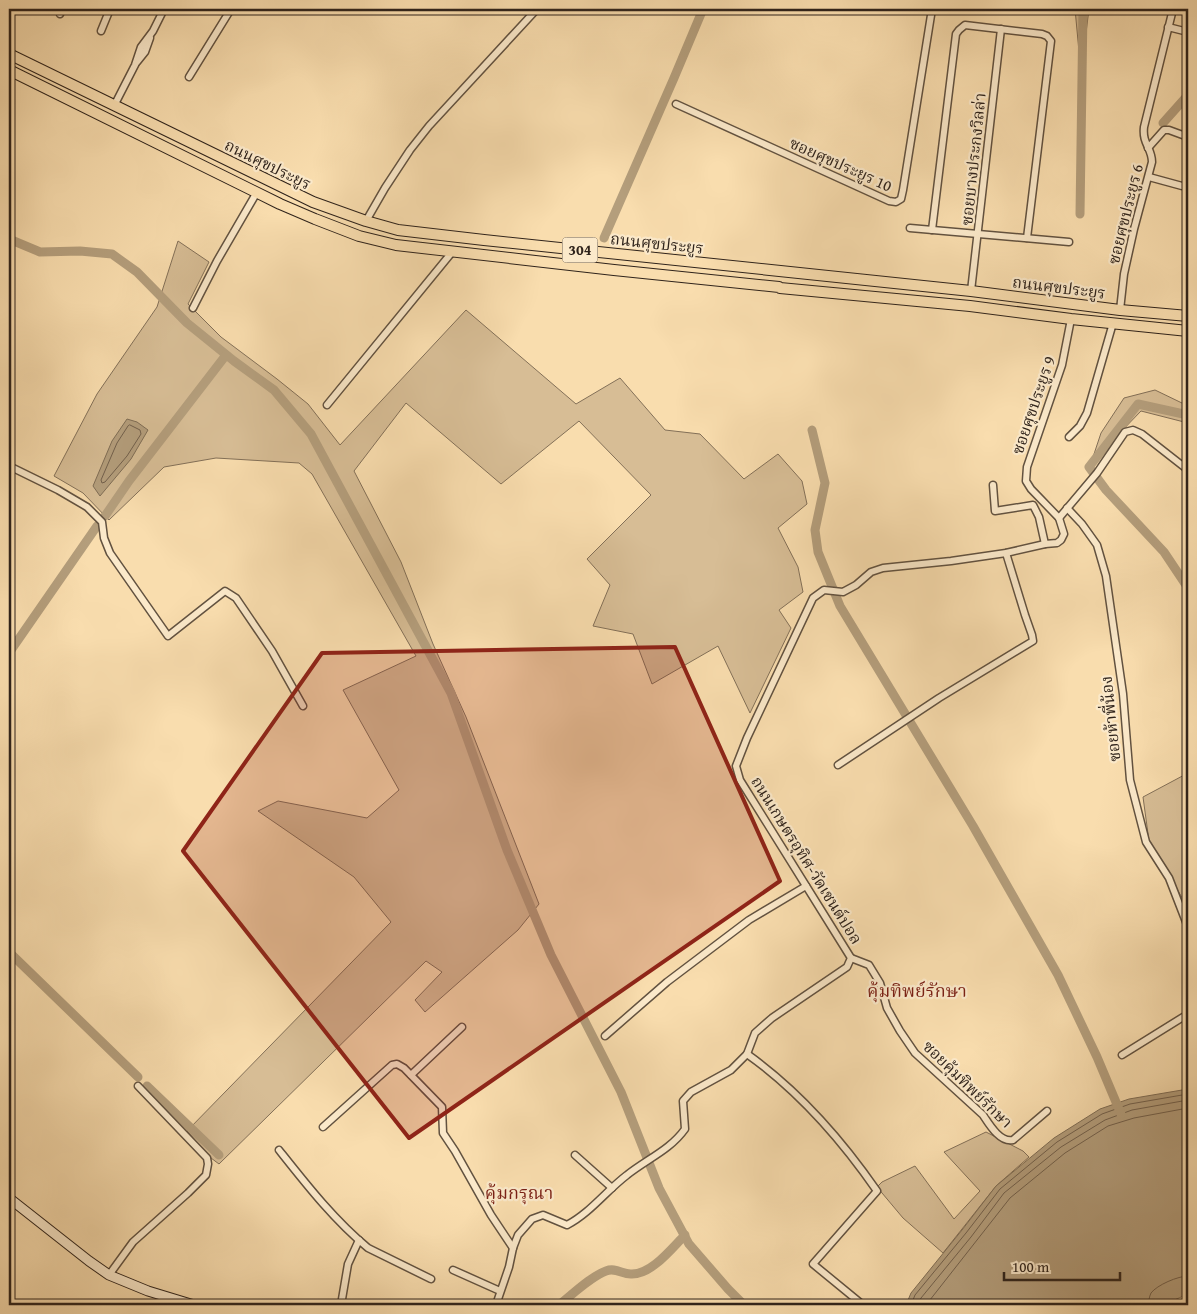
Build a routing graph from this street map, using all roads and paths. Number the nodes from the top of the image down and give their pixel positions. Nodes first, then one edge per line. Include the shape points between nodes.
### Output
1 (110, 9) edge
2 (164, 9) edge
3 (231, 9) edge
4 (537, 9) edge
5 (932, 9) edge
6 (1172, 9) edge
7 (1168, 27) junction
8 (1001, 29) junction
9 (101, 31) dead end
10 (1188, 32) edge
11 (9, 54) edge
12 (9, 70) edge
13 (52, 75) junction
14 (189, 77) dead end
15 (47, 89) junction
16 (676, 104) dead end
17 (114, 106) junction
18 (1188, 137) edge
19 (1148, 148) junction
20 (1149, 177) junction
21 (1188, 184) edge
22 (257, 192) junction
23 (366, 221) junction
24 (910, 228) dead end
25 (932, 230) junction
26 (978, 234) junction
27 (1027, 238) junction
28 (1069, 242) dead end
29 (453, 251) junction
30 (972, 291) junction
31 (970, 306) junction
32 (193, 308) dead end
33 (1120, 310) junction
34 (1188, 316) edge
35 (1071, 319) junction
36 (1113, 324) junction
37 (1188, 331) edge
38 (327, 405) dead end
39 (1069, 437) dead end
40 (9, 466) edge
41 (1188, 470) edge
42 (993, 485) dead end
43 (1042, 500) junction
44 (1034, 505) junction
45 (1066, 508) junction
46 (1059, 518) junction
47 (1045, 544) junction
48 (1006, 553) junction
49 (303, 706) dead end
50 (838, 765) dead end
51 (806, 886) junction
52 (1188, 927) edge
53 (851, 958) junction
54 (1188, 1014) edge
55 (462, 1027) dead end
56 (605, 1036) dead end
57 (747, 1054) junction
58 (1122, 1055) dead end
59 (411, 1075) junction
60 (138, 1086) dead end
61 (1046, 1111) dead end
62 (323, 1127) dead end
63 (278, 1150) dead end
64 (575, 1155) dead end
65 (612, 1188) junction
66 (9, 1198) edge
67 (359, 1240) junction
68 (513, 1248) junction
69 (453, 1270) dead end
70 (109, 1275) junction
71 (431, 1279) dead end
72 (500, 1291) junction
73 (194, 1305) edge
74 (341, 1305) edge
75 (496, 1305) edge
76 (863, 1305) edge

1 - 9 street
2 - 17 street via 145,52 135,64
3 - 14 street
4 - 23 street via 428,126 384,188
5 - 16 street, ซอยศุขประยูร 10 via 902,197 896,202
6 - 7 street, ซอยศุขประยูร 6
7 - 10 street
7 - 19 street, ซอยศุขประยูร 6 via 1144,127
8 - 25 street via 965,25 956,34
8 - 26 street, ซอยบางประกงวิลล่า
8 - 27 street via 1042,34 1051,41
11 - 13 main road, ถนนศุขประยูร / 304
12 - 15 main road, ถนนศุขประยูร / 304
13 - 15 main road
13 - 17 main road, ถนนศุขประยูร / 304
15 - 22 main road, ถนนศุขประยูร / 304
17 - 23 main road, ถนนศุขประยูร / 304 via 313,202
18 - 19 street via 1164,130
19 - 20 street, ซอยศุขประยูร 6 via 1152,159
20 - 21 street via 1182,186
20 - 33 street, ซอยศุขประยูร 6 via 1124,274
22 - 29 main road, ถนนศุขประยูร / 304 via 359,236
22 - 32 street
23 - 30 main road, ถนนศุขประยูร / 304 via 398,230 484,240
24 - 25 street
25 - 26 street
26 - 27 street
26 - 30 street, ซอยบางประกงวิลล่า
27 - 28 street
29 - 31 main road, ถนนศุขประยูร / 304
29 - 38 street
30 - 31 main road
30 - 33 main road, ถนนศุขประยูร / 304
31 - 35 main road, ถนนศุขประยูร / 304
33 - 34 main road, ถนนศุขประยูร / 304
35 - 36 main road, ถนนศุขประยูร / 304
35 - 43 street, ซอยศุขประยูร 9 via 1062,364 1027,467 1026,481
36 - 37 main road, ถนนศุขประยูร / 304
36 - 39 street via 1087,413
40 - 49 street via 87,507 102,522 110,553 168,636 225,591 236,598 272,650
41 - 45 street via 1142,434 1133,430 1125,432 1098,473
42 - 44 street via 995,511
43 - 44 street
43 - 46 street, ซอยศุขประยูร 9
44 - 47 street
45 - 46 street
45 - 52 street, ซอยห้าพี่น้อง via 1097,545 1106,576 1123,694 1130,780 1146,842 1169,878
46 - 47 street, ถนนเกษตรอุทิศ-วัดเซนต์ปอล via 1064,534 1061,540
47 - 48 street, ถนนเกษตรอุทิศ-วัดเซนต์ปอล
48 - 50 street via 1033,641
48 - 51 street, ถนนเกษตรอุทิศ-วัดเซนต์ปอล via 884,568 871,572 843,592 824,590 813,598 736,766 740,780
51 - 53 street, ถนนเกษตรอุทิศ-วัดเซนต์ปอล
51 - 56 street via 748,920 667,982
53 - 57 street, ถนนเกษตรอุทิศ-วัดเซนต์ปอล via 847,968 755,1033
53 - 61 street, ซอยคุ้มทิพย์รักษา via 869,965 880,983 887,1008 915,1053 983,1115 1004,1140 1013,1140
54 - 58 street
55 - 59 street
57 - 65 street, ถนนเกษตรอุทิศ-วัดเซนต์ปอล via 731,1070 691,1092 683,1101 685,1129 678,1139
57 - 76 street via 820,1118 877,1191 813,1264
59 - 62 street via 404,1068 392,1064
59 - 68 street via 442,1107 443,1133
60 - 70 street via 207,1158 208,1164 206,1175 133,1242
63 - 67 street
64 - 65 street
65 - 68 street, ถนนเกษตรอุทิศ-วัดเซนต์ปอล via 577,1220 566,1225 543,1216 532,1219 518,1235
66 - 70 street
67 - 71 street via 368,1248
67 - 74 street via 348,1264
68 - 72 street, ถนนเกษตรอุทิศ-วัดเซนต์ปอล
69 - 72 street
70 - 73 street
72 - 75 street, ถนนเกษตรอุทิศ-วัดเซนต์ปอล

